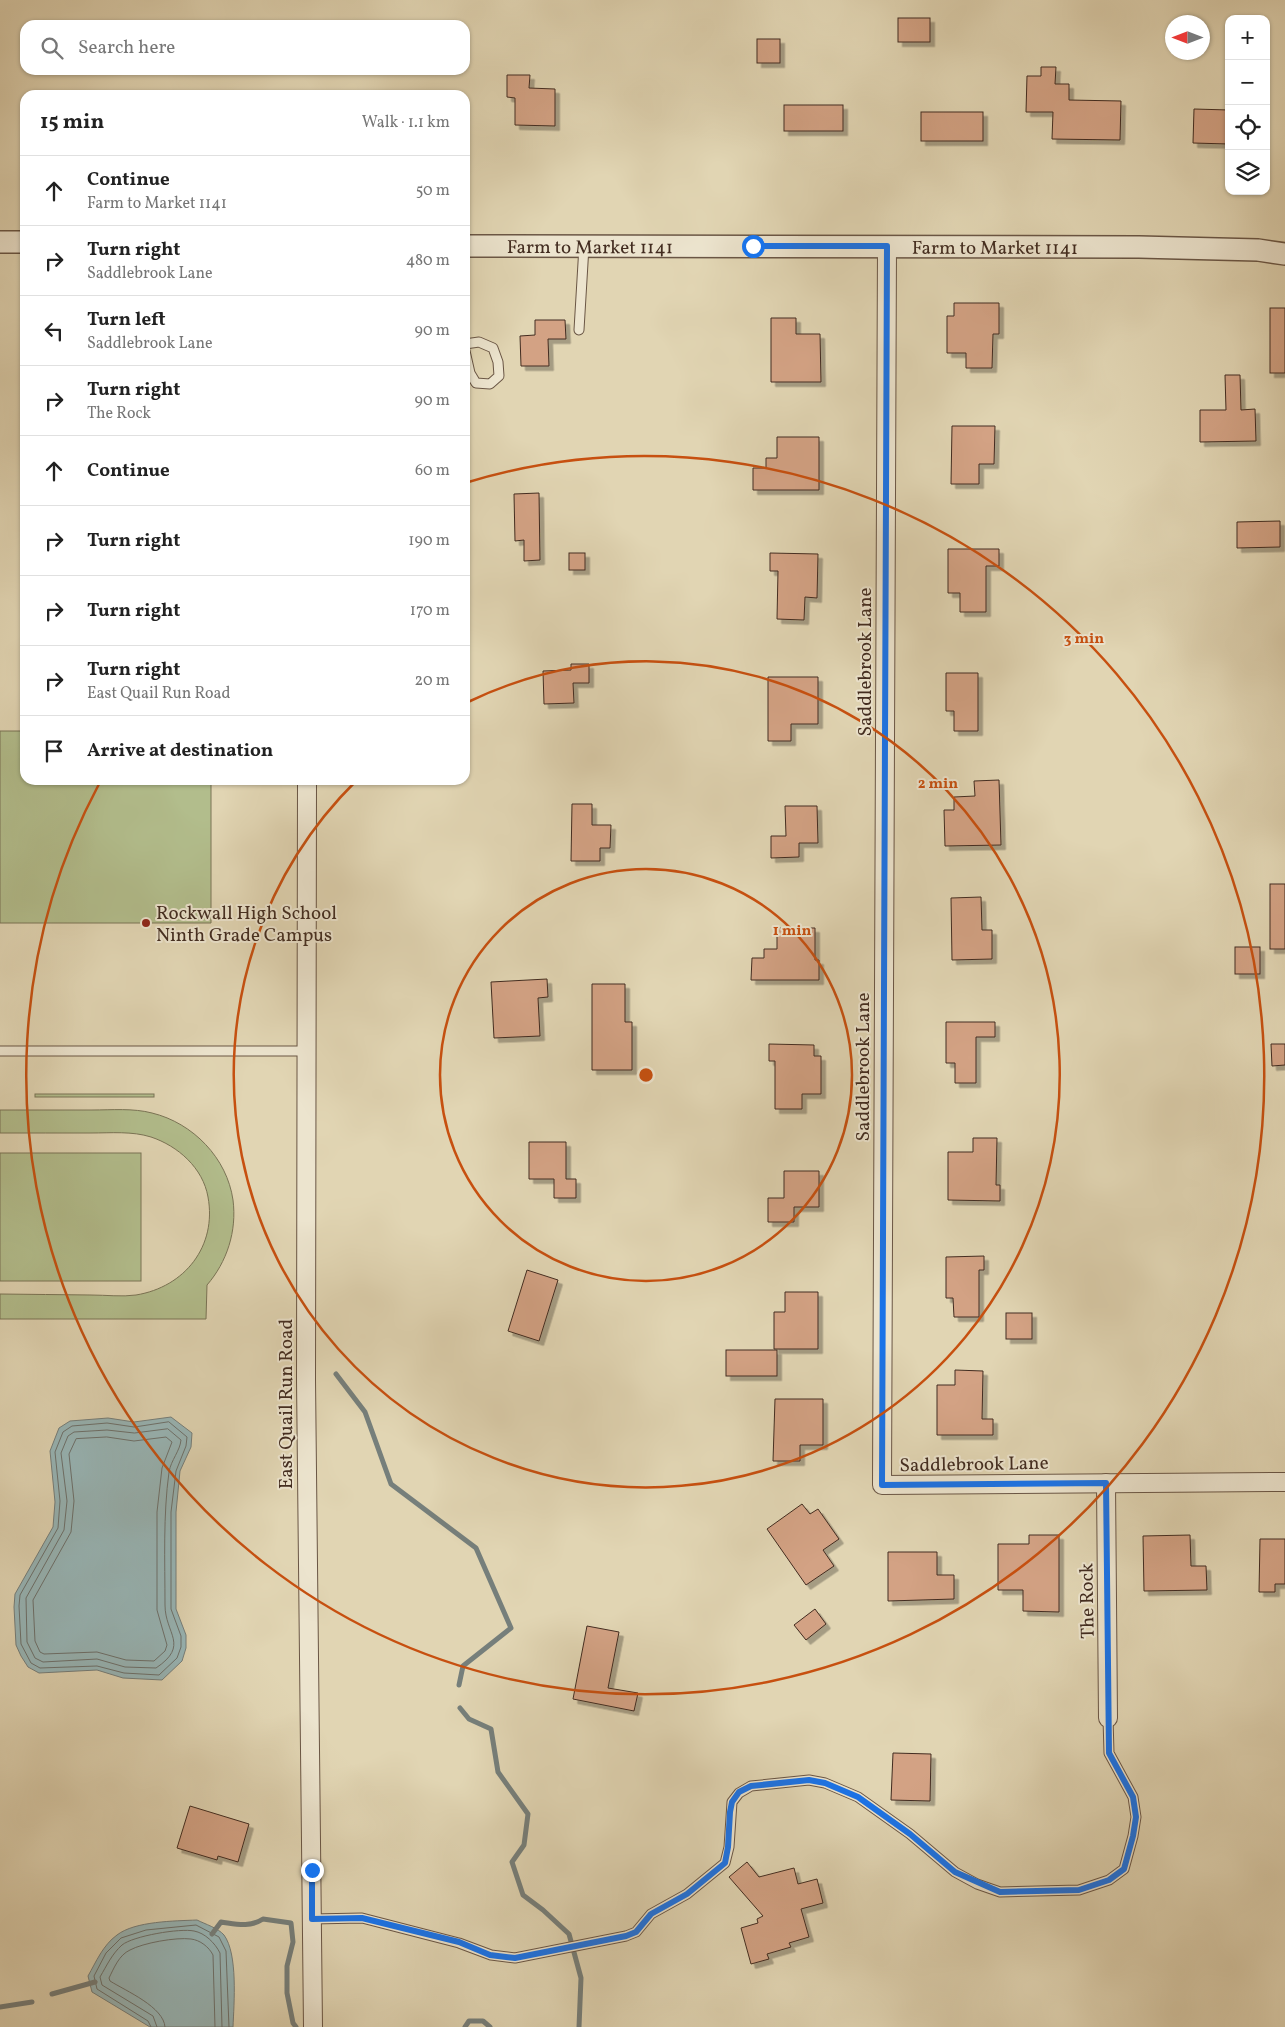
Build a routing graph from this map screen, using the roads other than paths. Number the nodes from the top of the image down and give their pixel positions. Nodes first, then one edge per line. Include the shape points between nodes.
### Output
1 (0, 242) edge
2 (20, 242) edge
3 (470, 246) edge
4 (584, 246) junction
5 (887, 246) junction
6 (1285, 254) edge
7 (580, 330) dead end
8 (470, 343) edge
9 (470, 373) edge
10 (307, 785) edge
11 (0, 1051) edge
12 (307, 1052) junction
13 (1285, 1482) edge
14 (1106, 1483) junction
15 (1108, 1718) joint
16 (312, 1919) junction
17 (313, 2027) edge

1 - 2 street
3 - 4 street, Farm to Market 1141
4 - 5 street, Farm to Market 1141
4 - 7 lane
5 - 6 street, Farm to Market 1141 via 1148,247 1258,250
5 - 14 street, Saddlebrook Lane via 882,1485
8 - 9 lane via 479,342 492,348 498,362 498,376 490,384 476,383
10 - 12 street, East Quail Run Road
11 - 12 lane
12 - 16 street, East Quail Run Road via 306,1380
13 - 14 street, Saddlebrook Lane
14 - 15 street, The Rock
15 - 16 lane via 1109,1753 1133,1797 1136,1817 1133,1836 1124,1869 1109,1880 1079,1890 1000,1892 955,1872 910,1834 850,1794 809,1780 751,1786 739,1792 732,1802 725,1863 687,1894 651,1914 636,1932 605,1941 515,1958 490,1955 459,1942 362,1918
16 - 17 street, East Quail Run Road

